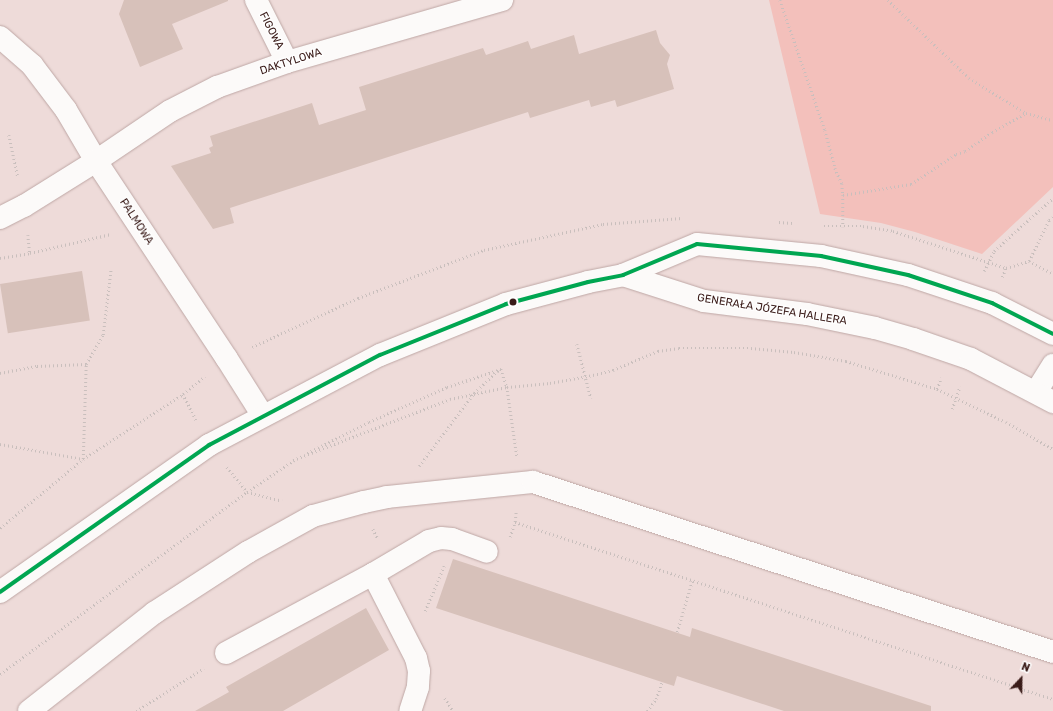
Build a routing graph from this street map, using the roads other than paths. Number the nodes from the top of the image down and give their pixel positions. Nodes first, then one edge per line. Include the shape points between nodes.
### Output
1 (256, 0) edge
2 (502, 0) edge
3 (0, 37) edge
4 (287, 62) junction
5 (96, 161) junction
6 (0, 218) edge
7 (623, 275) junction
8 (1053, 334) edge
9 (1053, 365) edge
10 (1045, 397) edge
11 (263, 416) junction
12 (487, 552) road end
13 (373, 574) junction
14 (0, 592) edge
15 (1053, 652) edge
16 (226, 653) dead end
17 (29, 711) edge
18 (410, 711) edge

1 - 4 main road, FIGOWA
2 - 4 main road, DAKTYLOWA
3 - 5 main road, PALMOWA via 32,64 66,110
4 - 5 main road, DAKTYLOWA via 193,98
5 - 6 main road, DAKTYLOWA
5 - 11 main road, PALMOWA
7 - 8 main road, GENERAŁA JÓZEFA HALLERA via 697,244 821,256 908,275 992,303
7 - 10 main road, GENERAŁA JÓZEFA HALLERA via 704,301 807,314 898,335 971,359
7 - 11 main road, GENERAŁA JÓZEFA HALLERA via 506,304 380,355
9 - 10 main road
11 - 14 main road, GENERAŁA JÓZEFA HALLERA via 210,445
12 - 13 main road via 456,540 441,538 429,541
13 - 16 main road
13 - 18 main road via 416,658 419,671 418,687
15 - 17 main road via 533,482 387,498 312,516 248,552 154,613

